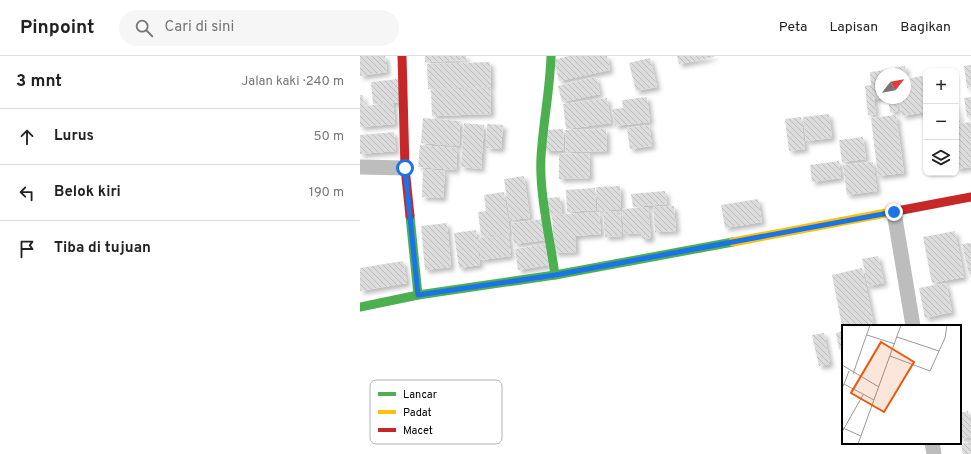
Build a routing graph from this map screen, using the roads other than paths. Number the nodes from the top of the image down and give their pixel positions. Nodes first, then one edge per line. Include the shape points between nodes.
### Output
1 (402, 56) edge
2 (551, 56) edge
3 (360, 167) edge
4 (405, 168) junction
5 (971, 197) edge
6 (894, 212) junction
7 (555, 275) junction
8 (418, 295) junction
9 (360, 307) edge
10 (913, 325) edge
11 (932, 444) edge
12 (934, 454) edge

1 - 4 street
2 - 7 street via 541,180
3 - 4 street
4 - 8 street
5 - 6 street
6 - 7 street
6 - 10 street
7 - 8 street
8 - 9 street
11 - 12 street

